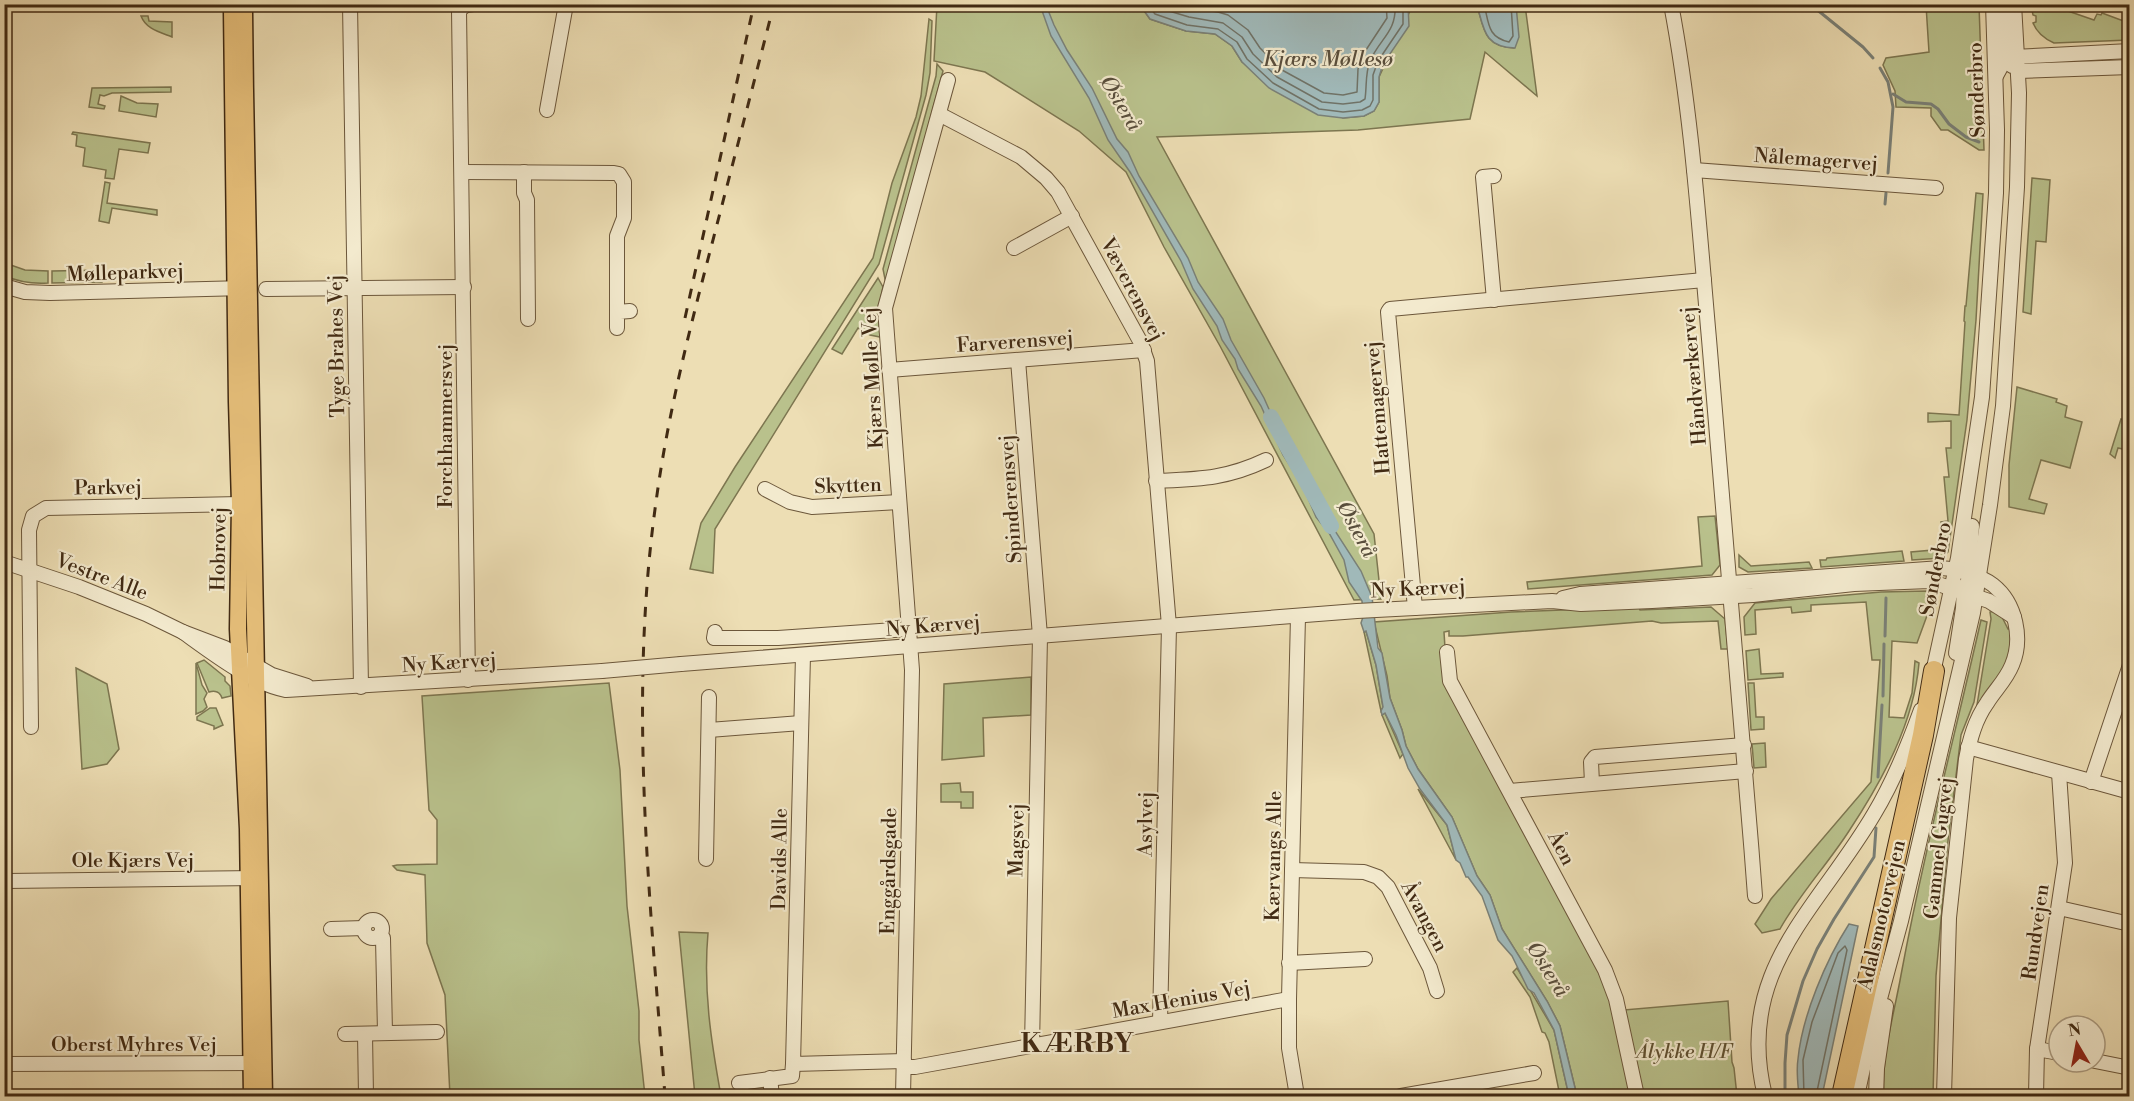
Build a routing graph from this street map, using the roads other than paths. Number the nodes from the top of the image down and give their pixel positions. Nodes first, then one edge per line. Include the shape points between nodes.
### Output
1 (238, 4) edge
2 (350, 4) edge
3 (473, 4) edge
4 (566, 4) edge
5 (1671, 4) edge
6 (1992, 4) edge
7 (2002, 4) edge
8 (2014, 4) edge
9 (455, 7) edge
10 (2130, 51) edge
11 (2013, 58) junction
12 (2130, 67) edge
13 (2018, 71) junction
14 (1996, 76) junction
15 (948, 80) dead end
16 (547, 110) dead end
17 (939, 114) junction
18 (1694, 170) junction
19 (462, 172) junction
20 (524, 172) junction
21 (1494, 176) dead end
22 (1936, 188) dead end
23 (1072, 216) junction
24 (1014, 248) dead end
25 (1704, 280) junction
26 (4, 286) edge
27 (355, 287) junction
28 (464, 287) junction
29 (242, 288) junction
30 (266, 289) dead end
31 (1494, 300) junction
32 (528, 319) dead end
33 (617, 328) dead end
34 (1144, 350) junction
35 (1018, 360) junction
36 (889, 370) junction
37 (1266, 460) dead end
38 (1156, 482) junction
39 (765, 489) dead end
40 (899, 502) junction
41 (240, 504) junction
42 (4, 562) edge
43 (29, 569) junction
44 (1967, 574) junction
45 (1732, 590) junction
46 (1964, 592) junction
47 (1415, 608) junction
48 (1298, 616) junction
49 (2014, 617) junction
50 (1168, 626) junction
51 (909, 629) junction
52 (715, 632) dead end
53 (1040, 636) junction
54 (910, 647) junction
55 (1447, 652) dead end
56 (803, 655) junction
57 (2130, 665) edge
58 (248, 667) junction
59 (1934, 671) junction
60 (468, 680) junction
61 (361, 687) junction
62 (709, 697) dead end
63 (801, 723) junction
64 (31, 727) dead end
65 (709, 730) junction
66 (1743, 745) junction
67 (1968, 747) junction
68 (1746, 771) junction
69 (2059, 773) junction
70 (2091, 782) junction
71 (1592, 783) junction
72 (1510, 791) junction
73 (2130, 792) edge
74 (706, 859) dead end
75 (1292, 870) junction
76 (255, 878) junction
77 (6, 881) dead end
78 (1755, 896) dead end
79 (2059, 908) junction
80 (1902, 921) junction
81 (2130, 924) edge
82 (331, 929) dead end
83 (1365, 959) dead end
84 (1289, 963) junction
85 (1437, 991) dead end
86 (1289, 999) junction
87 (1160, 1023) junction
88 (437, 1032) dead end
89 (385, 1033) junction
90 (345, 1034) dead end
91 (365, 1034) junction
92 (1032, 1046) junction
93 (2037, 1048) junction
94 (2047, 1050) edge
95 (258, 1063) junction
96 (2107, 1063) edge
97 (4, 1064) edge
98 (793, 1064) junction
99 (904, 1064) junction
100 (2130, 1068) edge
101 (1534, 1072) dead end
102 (770, 1078) junction
103 (740, 1083) dead end
104 (252, 1096) edge
105 (264, 1096) edge
106 (366, 1096) edge
107 (772, 1096) edge
108 (903, 1096) edge
109 (1297, 1096) edge
110 (1401, 1096) edge
111 (1637, 1096) edge
112 (1765, 1096) edge
113 (1842, 1096) edge
114 (1857, 1096) edge
115 (1876, 1096) edge
116 (1944, 1096) edge
117 (2036, 1096) edge

1 - 29 main road, Hobrovej via 232,11
2 - 27 street, Tyge Brahes Vej
3 - 9 street
4 - 16 street
5 - 18 street, Håndværkervej via 1686,89
6 - 14 street, Sønderbro
7 - 11 street
8 - 11 street, Sønderbro
9 - 19 street, Forchhammersvej
10 - 11 street
11 - 13 street, Sønderbro
11 - 14 street via 2002,65
12 - 13 street
13 - 44 street, Sønderbro via 2017,198 2003,406
14 - 44 street, Sønderbro via 1996,193
15 - 17 street, Kjærs Mølle Vej
17 - 23 street, Væverensvej via 1021,157 1046,178
17 - 36 street, Kjærs Mølle Vej via 886,300
18 - 22 street, Nålemagervej
18 - 25 street, Håndværkervej
19 - 20 street
19 - 28 street, Forchhammersvej
20 - 32 street
20 - 33 street via 614,173 622,177 624,218 616,236 624,312
21 - 31 street via 1483,177
23 - 24 street
23 - 34 street, Væverensvej
25 - 31 street, Hattemagervej
25 - 45 street, Håndværkervej
26 - 29 street, Mølleparkvej via 50,293
27 - 28 street
27 - 30 street
27 - 61 street, Tyge Brahes Vej
28 - 60 street, Forchhammersvej
29 - 41 main road, Hobrovej via 237,402
29 - 58 main road, Hobrovej
31 - 47 street, Hattemagervej via 1388,312
34 - 35 street, Farverensvej
34 - 38 street, Væverensvej
35 - 36 street, Farverensvej
35 - 53 street, Spinderensvej
36 - 40 street, Kjærs Mølle Vej
37 - 38 street via 1221,477
38 - 50 street, Væverensvej
39 - 40 street, Skytten via 790,502 812,507
40 - 51 street, Kjærs Mølle Vej
41 - 43 street, Parkvej via 46,508 30,521
41 - 58 main road, Hobrovej via 238,577
42 - 43 street, Vestre Alle
43 - 58 street, Vestre Alle via 225,648
43 - 64 street, Parkvej
44 - 45 street, Ny Kærvej via 1941,568 1919,569
44 - 46 street, Sønderbro
44 - 46 street via 1970,588
44 - 49 street, Gammel Gugvej via 1986,580 1999,591
45 - 46 street, Ny Kærvej via 1929,580
45 - 47 street, Ny Kærvej via 1581,604 1552,601
45 - 66 street, Håndværkervej
46 - 49 street via 2000,606
46 - 59 street, Sønderbro
46 - 80 street, Sønderbro via 1945,732
47 - 48 street, Ny Kærvej
48 - 50 street, Ny Kærvej
48 - 75 street, Kærvangs Alle
49 - 67 street, Gammel Gugvej via 2018,639 2013,662 1978,718
50 - 53 street, Ny Kærvej
50 - 87 street, Asylvej
51 - 52 street, Ny Kærvej via 714,639
51 - 54 street, Kjærs Mølle Vej
53 - 54 street, Ny Kærvej
53 - 92 street, Magsvej
54 - 56 street, Ny Kærvej
54 - 99 street, Enggårdsgade
55 - 72 street, Åen via 1450,681
56 - 60 street, Ny Kærvej, bridge
56 - 63 street, Davids Alle
57 - 70 street
58 - 61 street, Ny Kærvej via 273,688
58 - 76 main road, Hobrovej
59 - 112 street, Sønderbro via 1904,755 1874,814 1789,937 1769,980 1760,1015 1758,1059
59 - 113 highway, Ådalsmotorvejen
60 - 61 street, Ny Kærvej
62 - 65 street
63 - 65 street
63 - 98 street, Davids Alle
65 - 74 street
66 - 68 street, Håndværkervej
66 - 71 street via 1595,757 1591,762
67 - 69 street
67 - 116 street, Gammel Gugvej via 1949,918
68 - 71 street
68 - 78 street, Håndværkervej
69 - 70 street
69 - 79 street, Rundvejen via 2065,863
70 - 73 street
71 - 72 street
72 - 111 street, Åen via 1605,970 1616,999
75 - 84 street, Kærvangs Alle
75 - 85 street, Åvangen via 1364,872 1378,877 1388,886 1430,968
76 - 77 street, Ole Kjærs Vej
76 - 95 main road, Hobrovej
79 - 81 street
79 - 93 street, Rundvejen
80 - 114 street, Sønderbro via 1870,1032
80 - 115 street, Sønderbro via 1881,1035
82 - 89 street via 364,928 369,937 383,938
83 - 84 street
84 - 86 street, Kærvangs Alle
86 - 87 street, Max Henius Vej
86 - 109 street, Kærvangs Alle via 1288,1048
87 - 92 street, Max Henius Vej
88 - 89 street
89 - 91 street
90 - 91 street
91 - 106 street
92 - 99 street, Max Henius Vej via 915,1067
93 - 94 street
93 - 117 street, Rundvejen
95 - 97 street, Oberst Myhres Vej
95 - 104 main road, Hobrovej
95 - 105 main road, Hobrovej
96 - 100 street
98 - 99 street
98 - 102 street via 792,1076
99 - 108 street, Enggårdsgade
101 - 110 street
102 - 103 street
102 - 107 street

